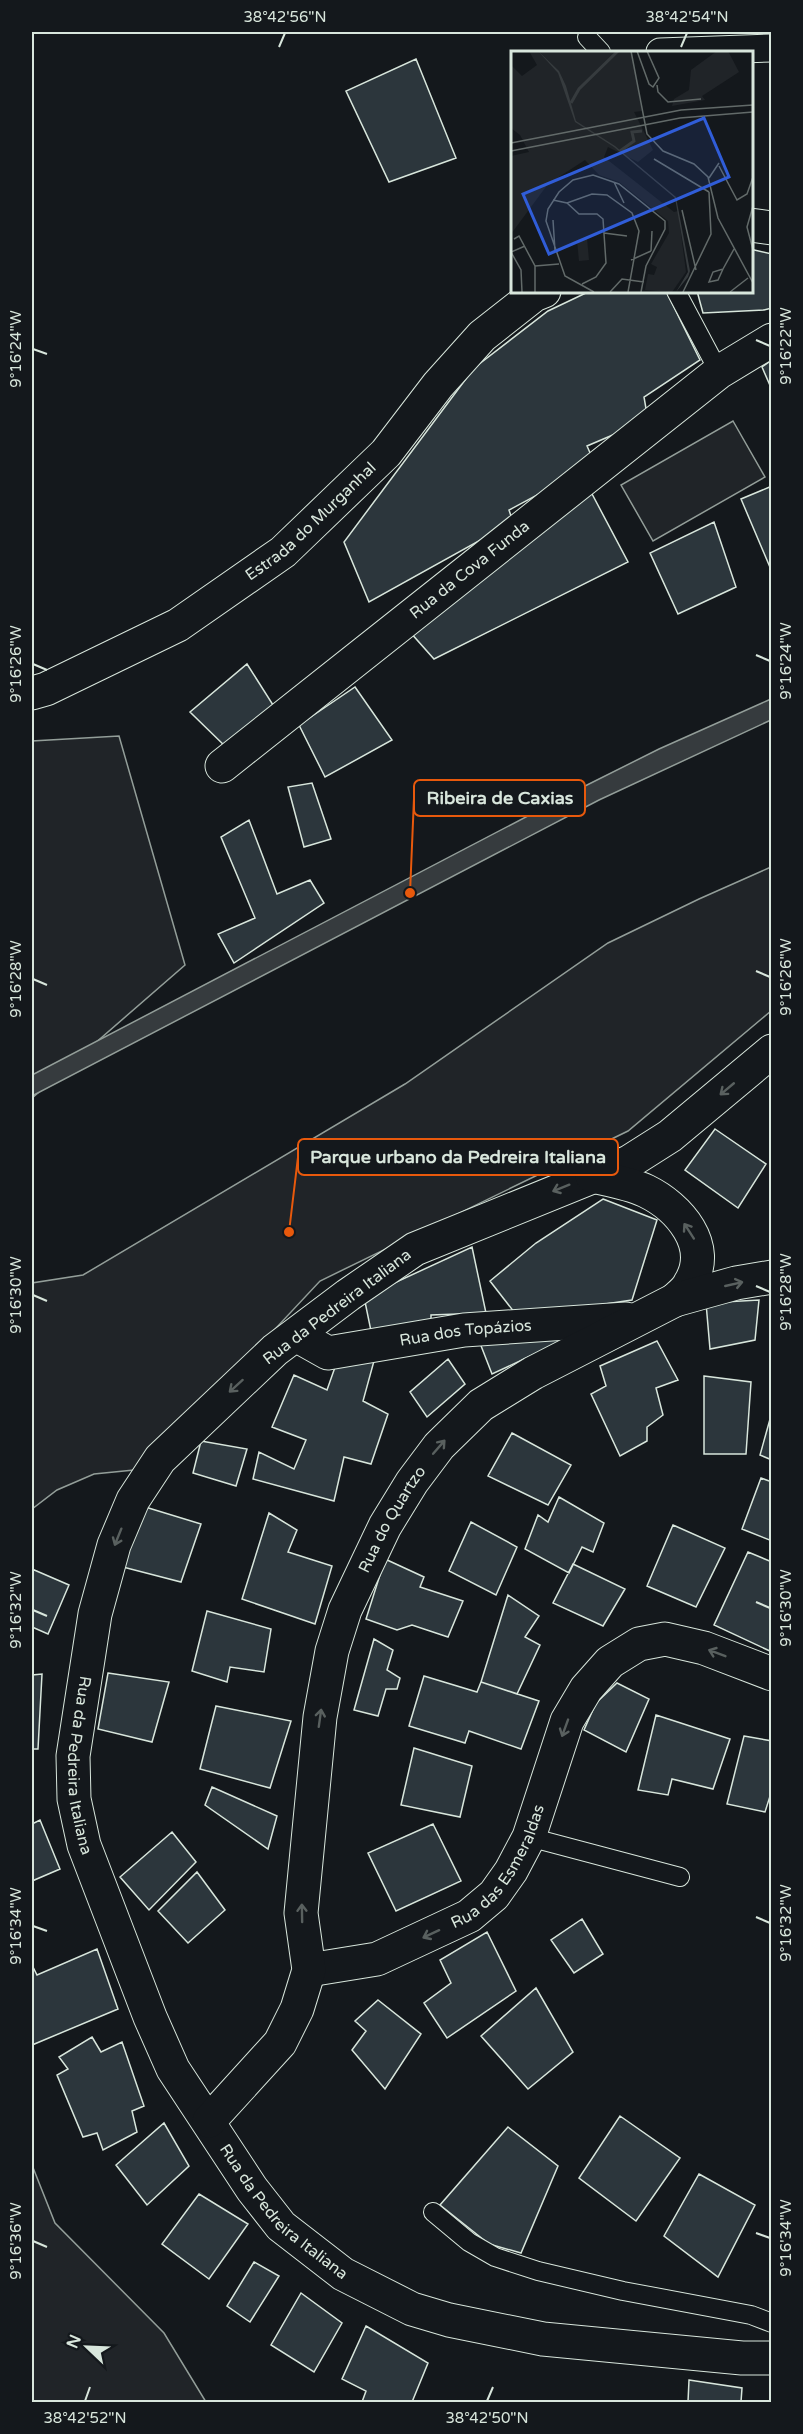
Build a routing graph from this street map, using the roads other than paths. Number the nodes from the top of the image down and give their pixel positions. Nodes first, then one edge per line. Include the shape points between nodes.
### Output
1 (587, 37) dead end
2 (771, 48) edge
3 (600, 51) edge
4 (688, 51) edge
5 (752, 225) edge
6 (771, 228) edge
7 (542, 292) edge
8 (677, 292) edge
9 (771, 340) edge
10 (719, 372) junction
11 (32, 693) edge
12 (222, 766) dead end
13 (771, 1051) edge
14 (592, 1176) junction
15 (771, 1277) edge
16 (675, 1300) junction
17 (639, 1318) junction
18 (296, 1335) junction
19 (771, 1674) edge
20 (529, 1837) junction
21 (680, 1877) dead end
22 (309, 1971) junction
23 (209, 2121) junction
24 (432, 2212) dead end
25 (771, 2323) edge
26 (771, 2358) edge

1 - 3 lane
2 - 4 street
5 - 6 street
7 - 11 street, Estrada do Murganhal via 482,336 386,453 283,552 178,625
8 - 10 lane
9 - 10 street, Rua da Cova Funda
10 - 12 street, Rua da Cova Funda
13 -> 14 street, Rua da Pedreira Italiana via 670,1136 629,1162
16 -> 14 street via 690,1284 696,1270 698,1253 694,1237 680,1217 646,1191
14 -> 18 street, Rua da Pedreira Italiana via 415,1249
16 -> 15 street, Rua do Quartzo
16 - 17 street, Rua do Quartzo
17 - 18 street, Rua dos Topázios via 464,1330 328,1353
22 -> 17 street, Rua do Quartzo via 301,1913 320,1717 332,1651 345,1610 386,1526 439,1446 481,1405
18 -> 23 street, Rua da Pedreira Italiana via 275,1350 160,1459 133,1500 114,1545 95,1614 73,1756 74,1799 84,1845 173,2069
19 -> 20 street, Rua das Esmeraldas via 704,1648 665,1639 639,1644 610,1662 585,1689 567,1721
20 - 21 lane
20 -> 22 street, Rua das Esmeraldas via 494,1895 469,1916 377,1959
22 - 23 street via 297,2009 280,2043
23 - 26 street, Rua da Pedreira Italiana via 281,2226 343,2274 412,2309 543,2339
24 - 25 lane via 495,2257 538,2271 751,2315

